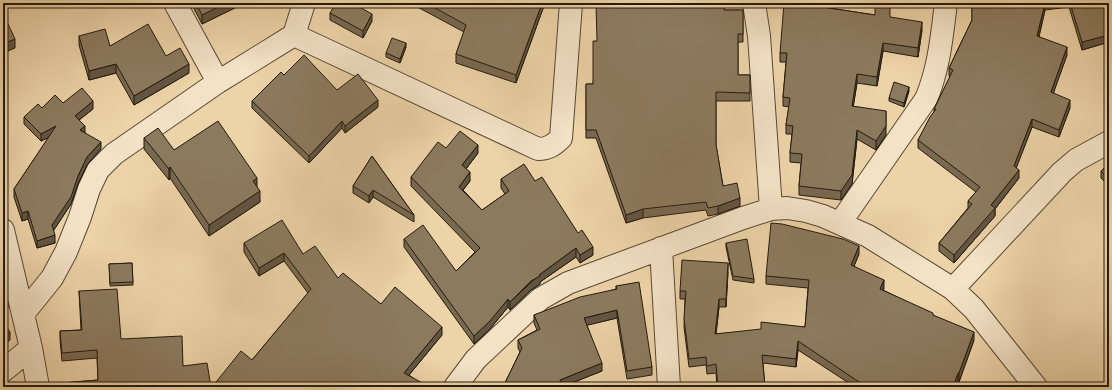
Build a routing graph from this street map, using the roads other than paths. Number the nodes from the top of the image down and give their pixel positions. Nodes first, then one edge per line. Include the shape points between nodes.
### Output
1 (176, 3) edge
2 (304, 3) edge
3 (571, 3) edge
4 (754, 3) edge
5 (946, 3) edge
6 (294, 35) junction
7 (218, 82) junction
8 (1109, 142) edge
9 (771, 209) junction
10 (840, 222) junction
11 (3, 230) edge
12 (661, 248) junction
13 (954, 289) junction
14 (23, 314) junction
15 (31, 348) junction
16 (3, 371) edge
17 (38, 387) edge
18 (455, 387) edge
19 (669, 387) edge
20 (1036, 387) edge

1 - 7 street
2 - 6 street
3 - 6 street via 562,138 546,149 538,149
4 - 9 street via 759,36
5 - 10 street via 941,42 926,99
6 - 7 street
7 - 14 street via 114,154 98,170 66,252 52,278
8 - 13 street via 1076,160 1062,172
9 - 10 street via 806,211
9 - 12 street
10 - 13 street via 868,236
11 - 14 street
12 - 18 street via 568,283 540,299 476,359
12 - 19 street
13 - 20 street via 974,309
14 - 15 street
15 - 16 street
15 - 17 street

